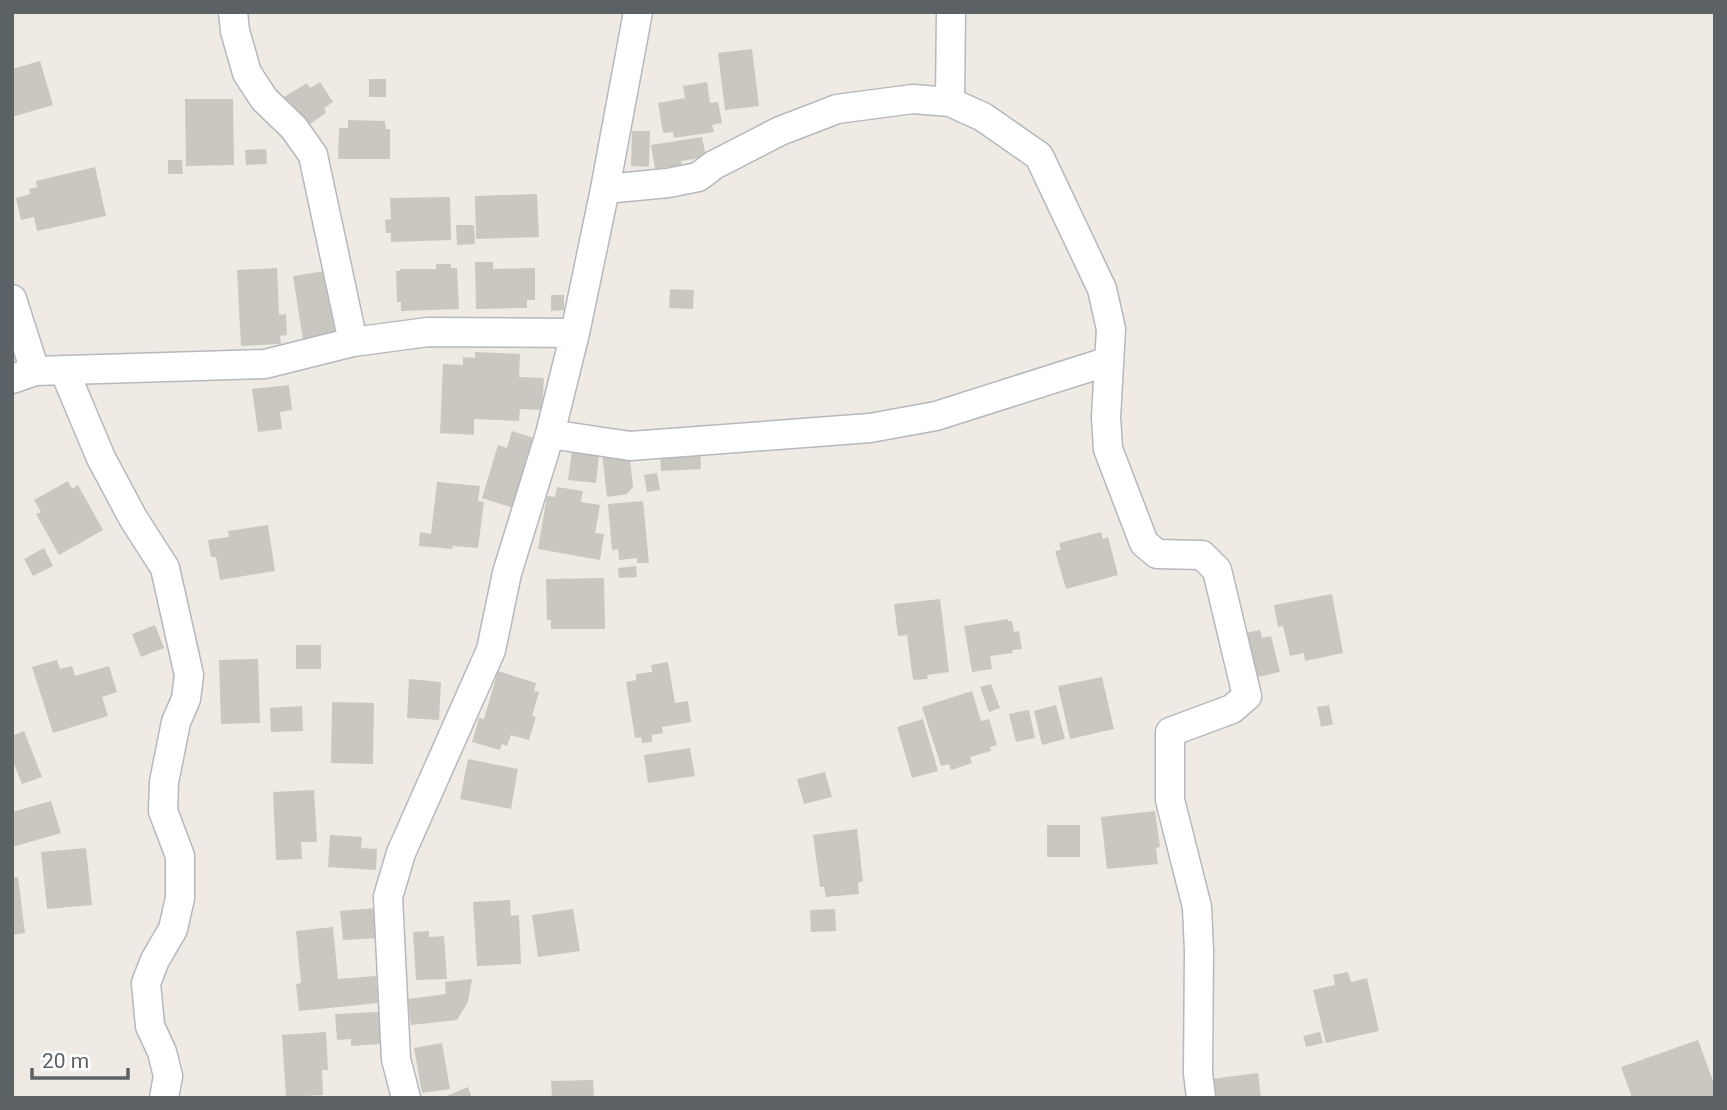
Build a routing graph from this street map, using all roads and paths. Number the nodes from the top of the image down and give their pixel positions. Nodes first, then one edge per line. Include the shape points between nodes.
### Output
1 (233, 12) edge
2 (638, 12) edge
3 (951, 12) edge
4 (950, 102) junction
5 (605, 189) junction
6 (12, 299) edge
7 (575, 333) junction
8 (353, 342) junction
9 (1109, 361) junction
10 (64, 370) junction
11 (24, 375) edge
12 (550, 433) junction
13 (164, 1098) edge
14 (406, 1098) edge
15 (1202, 1098) edge

1 - 8 street via 247,73 313,155
2 - 5 street
3 - 4 street
4 - 5 street via 912,99 837,109 780,131 698,177
4 - 9 street via 983,117 1039,156 1102,289 1111,329
5 - 7 street
6 - 11 street
7 - 8 street via 428,332
7 - 12 street
8 - 10 street via 265,364
9 - 12 street via 936,416 870,428 630,446
9 - 15 street via 1108,449 1144,543 1157,554 1202,555 1217,570 1247,696 1232,709 1170,733 1170,800 1198,907
10 - 11 street
10 - 13 street via 101,458 165,568 189,675 164,782 163,811 180,856 180,898 173,929 146,983 150,1026 168,1076
12 - 14 street via 508,573 491,650 401,853 388,897 396,1059

